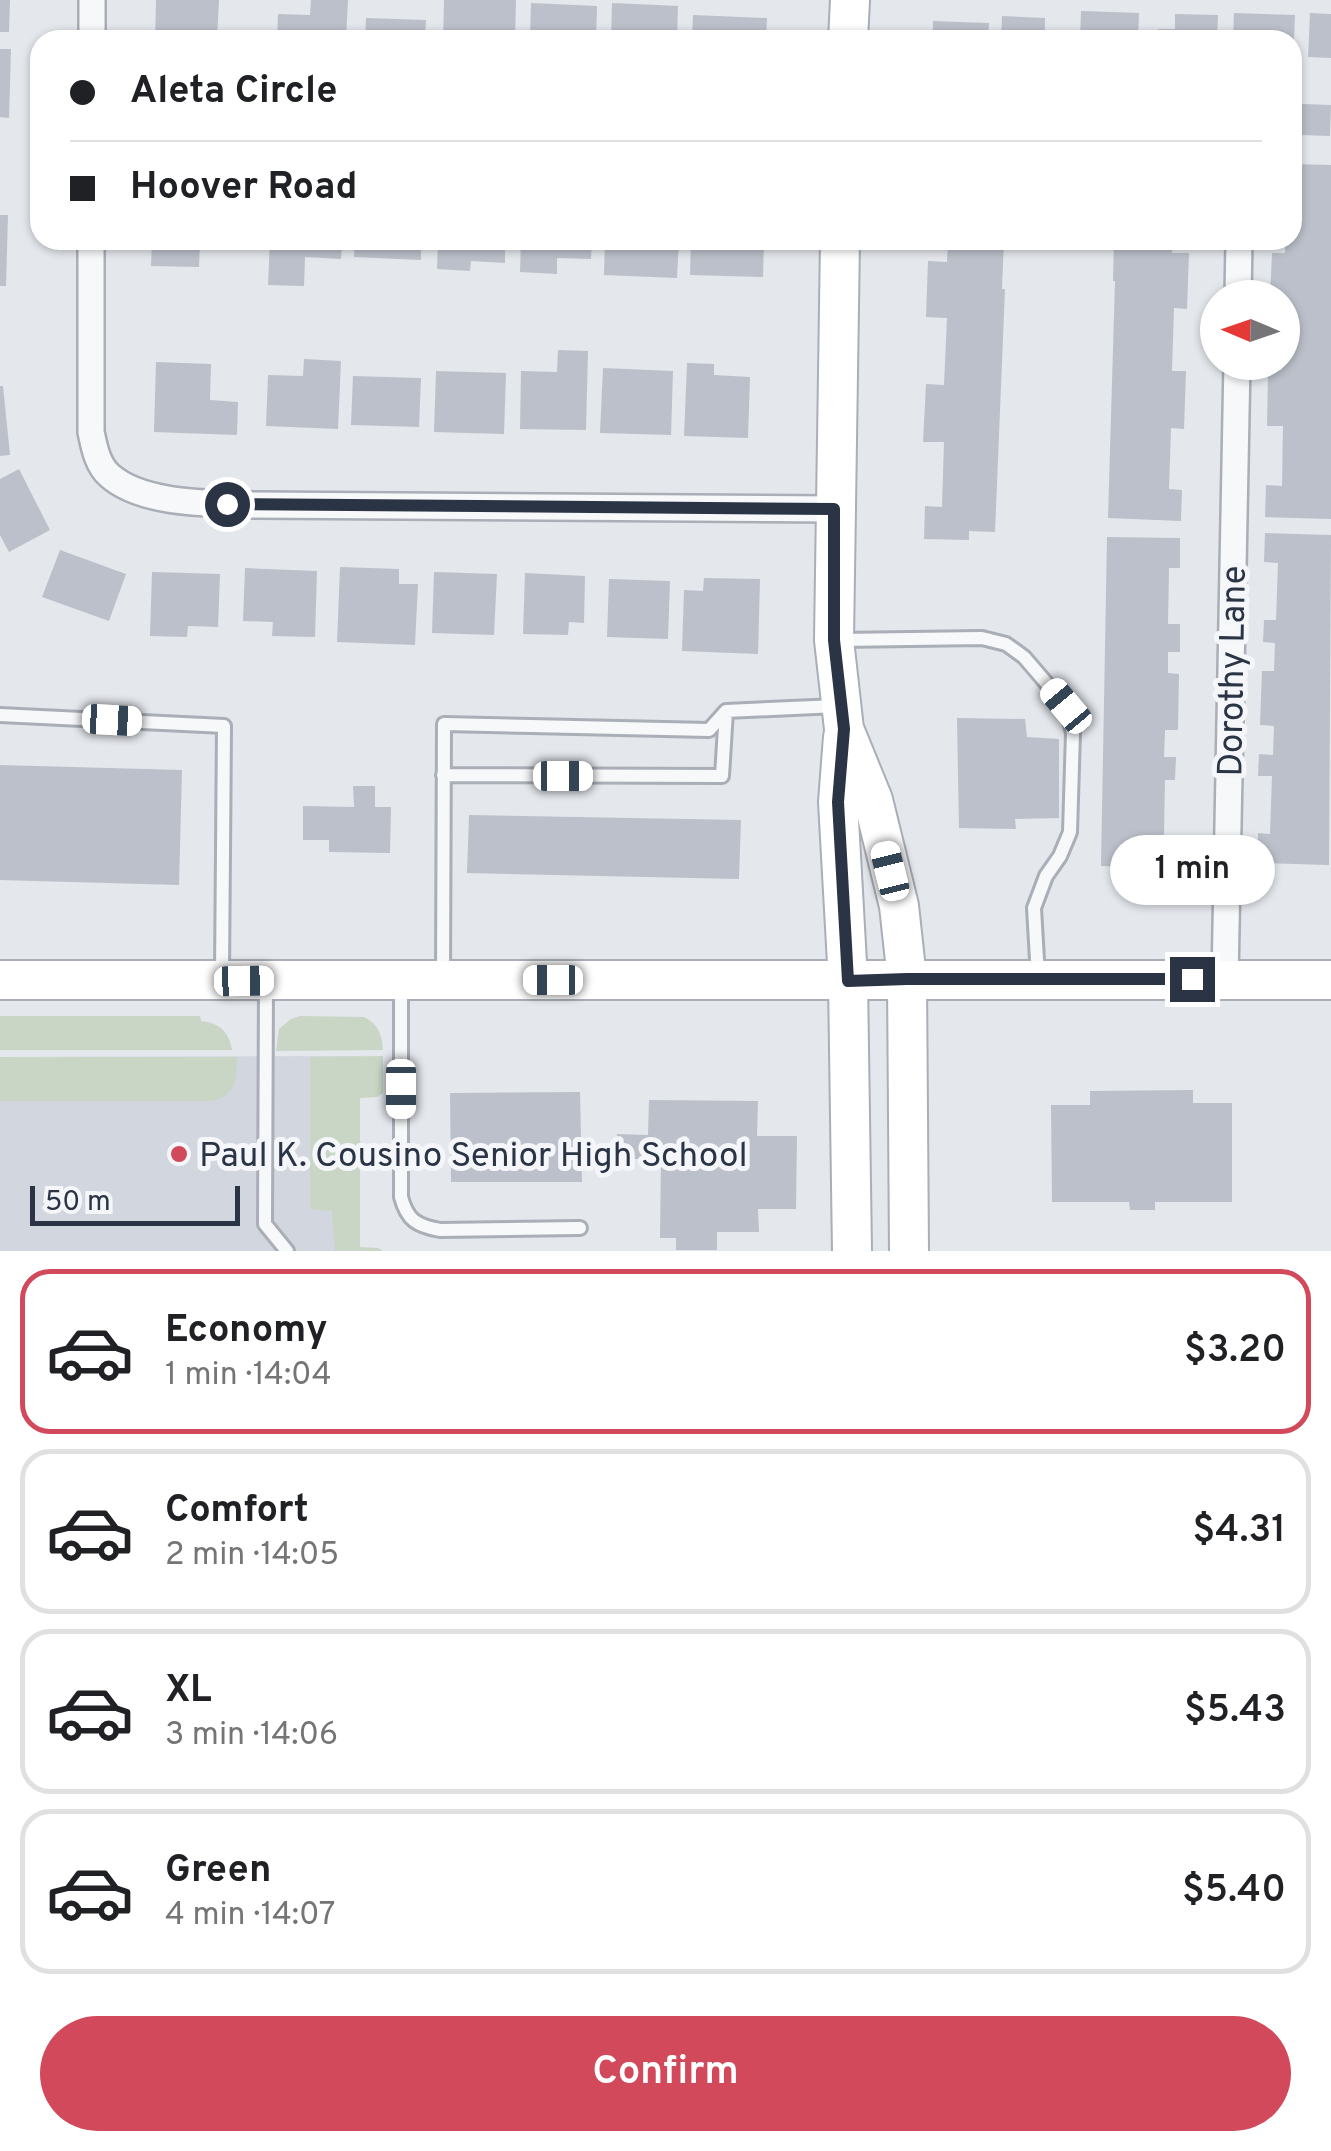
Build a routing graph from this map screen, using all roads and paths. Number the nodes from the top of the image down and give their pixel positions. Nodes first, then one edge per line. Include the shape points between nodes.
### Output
1 (92, 0) edge
2 (850, 0) edge
3 (92, 30) edge
4 (848, 30) edge
5 (91, 250) edge
6 (840, 250) edge
7 (1240, 250) edge
8 (1239, 280) edge
9 (1237, 380) edge
10 (834, 509) junction
11 (834, 640) junction
12 (726, 711) junction
13 (0, 715) edge
14 (842, 718) junction
15 (443, 775) junction
16 (907, 979) junction
17 (1225, 979) junction
18 (0, 980) edge
19 (266, 980) junction
20 (400, 980) junction
21 (442, 980) junction
22 (1038, 980) junction
23 (1331, 980) edge
24 (848, 981) junction
25 (222, 982) junction
26 (580, 1228) dead end
27 (287, 1251) edge
28 (852, 1251) edge
29 (909, 1251) edge

1 - 3 street
2 - 4 street
5 - 10 street via 91,432 106,473 142,492 253,505
6 - 10 street
7 - 8 street
9 - 17 street, Dorothy Lane
10 - 11 street
11 - 14 street
11 - 22 lane via 982,638 1006,644 1066,706 1073,733 1070,832 1034,908
12 - 14 lane
12 - 15 lane via 709,730 444,724
12 - 15 lane via 722,776
13 - 25 lane via 224,726
14 - 16 street via 873,800 899,906
14 - 24 street via 838,802
15 - 21 lane
16 - 22 street
16 - 24 street
16 - 29 street
17 - 22 street
17 - 23 street
18 - 25 street
19 - 20 street
19 - 25 street
19 - 27 lane via 265,1224
20 - 21 street
20 - 26 lane via 405,1211 440,1230
21 - 24 street
24 - 28 street

